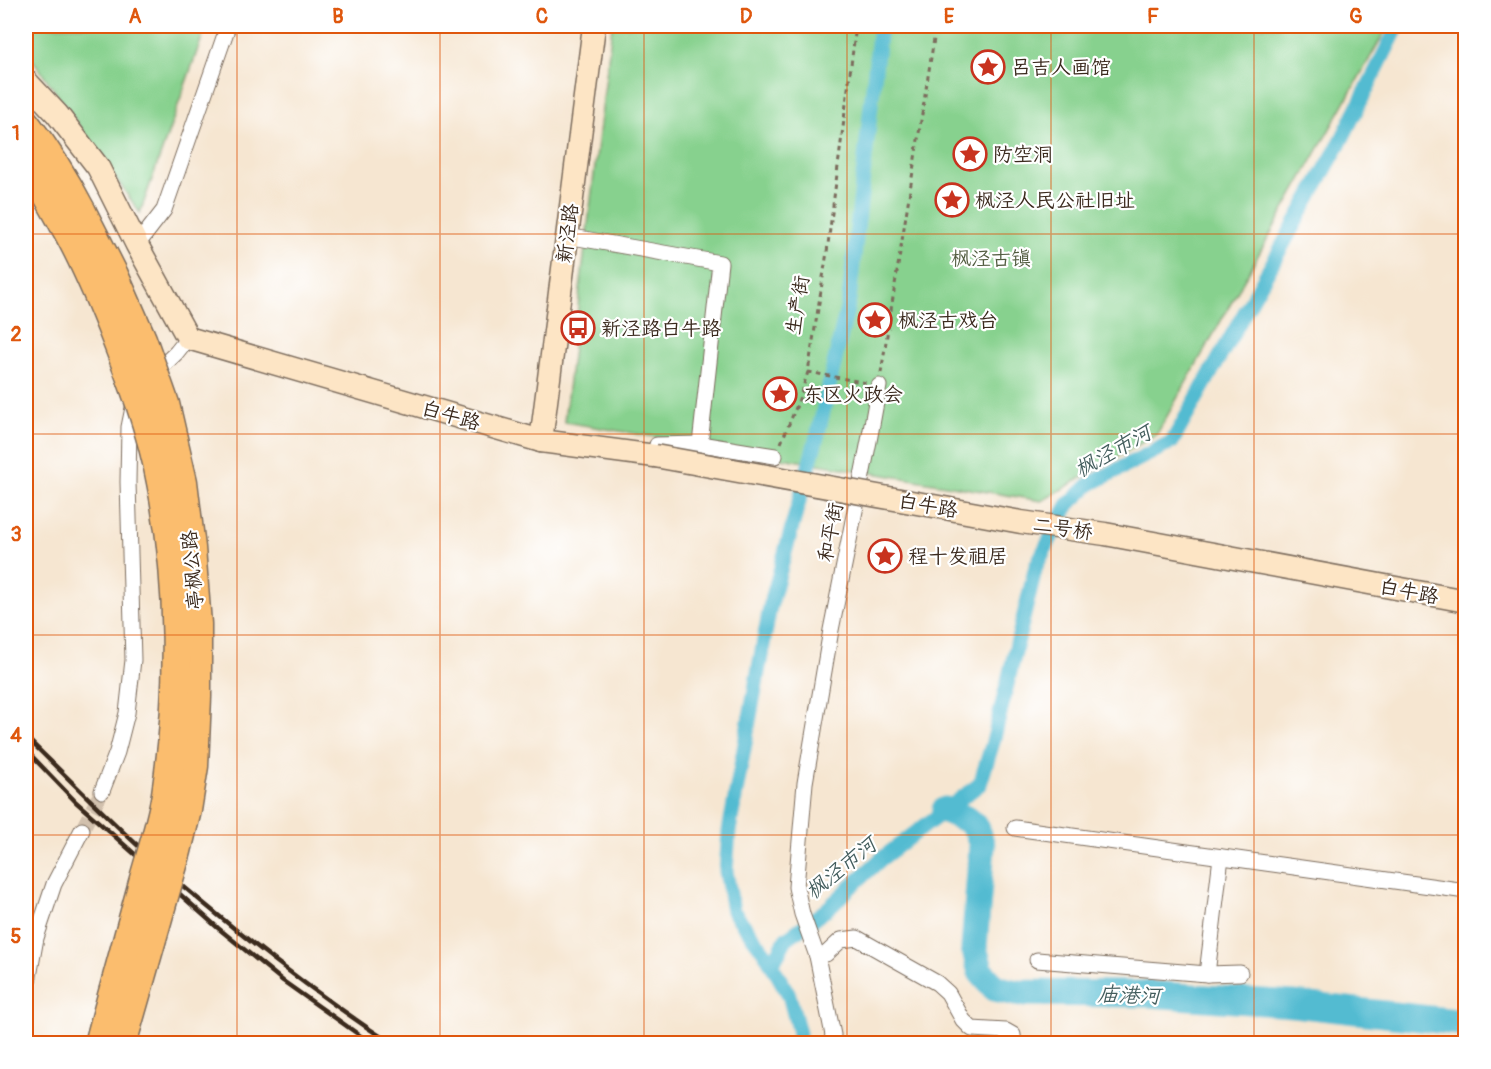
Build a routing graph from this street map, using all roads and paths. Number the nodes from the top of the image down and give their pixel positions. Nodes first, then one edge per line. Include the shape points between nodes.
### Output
1 (228, 26) edge
2 (594, 26) edge
3 (856, 26) edge
4 (936, 26) edge
5 (26, 81) edge
6 (26, 124) edge
7 (26, 160) edge
8 (73, 218) junction
9 (567, 236) junction
10 (137, 245) junction
11 (188, 338) junction
12 (808, 372) junction
13 (879, 386) junction
14 (541, 441) junction
15 (700, 444) junction
16 (655, 456) junction
17 (775, 456) joint
18 (1021, 522) joint
19 (1105, 534) joint
20 (1466, 601) edge
21 (102, 791) tunnel mouth
22 (1015, 828) dead end
23 (82, 830) tunnel mouth
24 (1221, 857) junction
25 (1466, 891) edge
26 (815, 949) junction
27 (1037, 960) dead end
28 (1207, 974) junction
29 (1240, 974) dead end
30 (26, 993) edge
31 (99, 1044) edge
32 (122, 1044) edge
33 (831, 1044) edge
34 (1014, 1044) edge

1 - 10 street via 164,210
2 - 9 street, 新泾路
3 - 12 path, 生产街
4 - 13 path
5 - 10 street via 98,167
6 - 8 highway, 亭枫公路 via 74,196
7 - 8 highway, 亭枫公路
8 - 31 highway, 亭枫公路, bridge via 141,406 161,481 177,626 166,796
8 - 32 highway, 亭枫公路, bridge via 114,275 165,404 183,482 197,624 194,766 187,810
9 - 14 street, 新泾路
9 - 15 street via 720,263
10 - 11 street
11 - 14 street, 白牛路
11 - 21 street via 147,381 133,405 128,482 133,660 127,713
12 - 13 path
12 - 17 path, 生产街
13 - 26 street, 和平街 via 805,783 795,887
14 - 16 street, 白牛路
15 - 16 street via 657,445
15 - 17 street
16 - 18 street, 白牛路, bridge
18 - 19 street, 二号桥
19 - 20 street, 白牛路
22 - 24 street
23 - 30 street via 54,884 36,938
24 - 25 street
24 - 28 street
26 - 33 street, 和平街 via 833,1035
26 - 34 street via 826,954 841,940 857,938 937,983 972,1029 1006,1031 1013,1035
27 - 28 street
28 - 29 street

